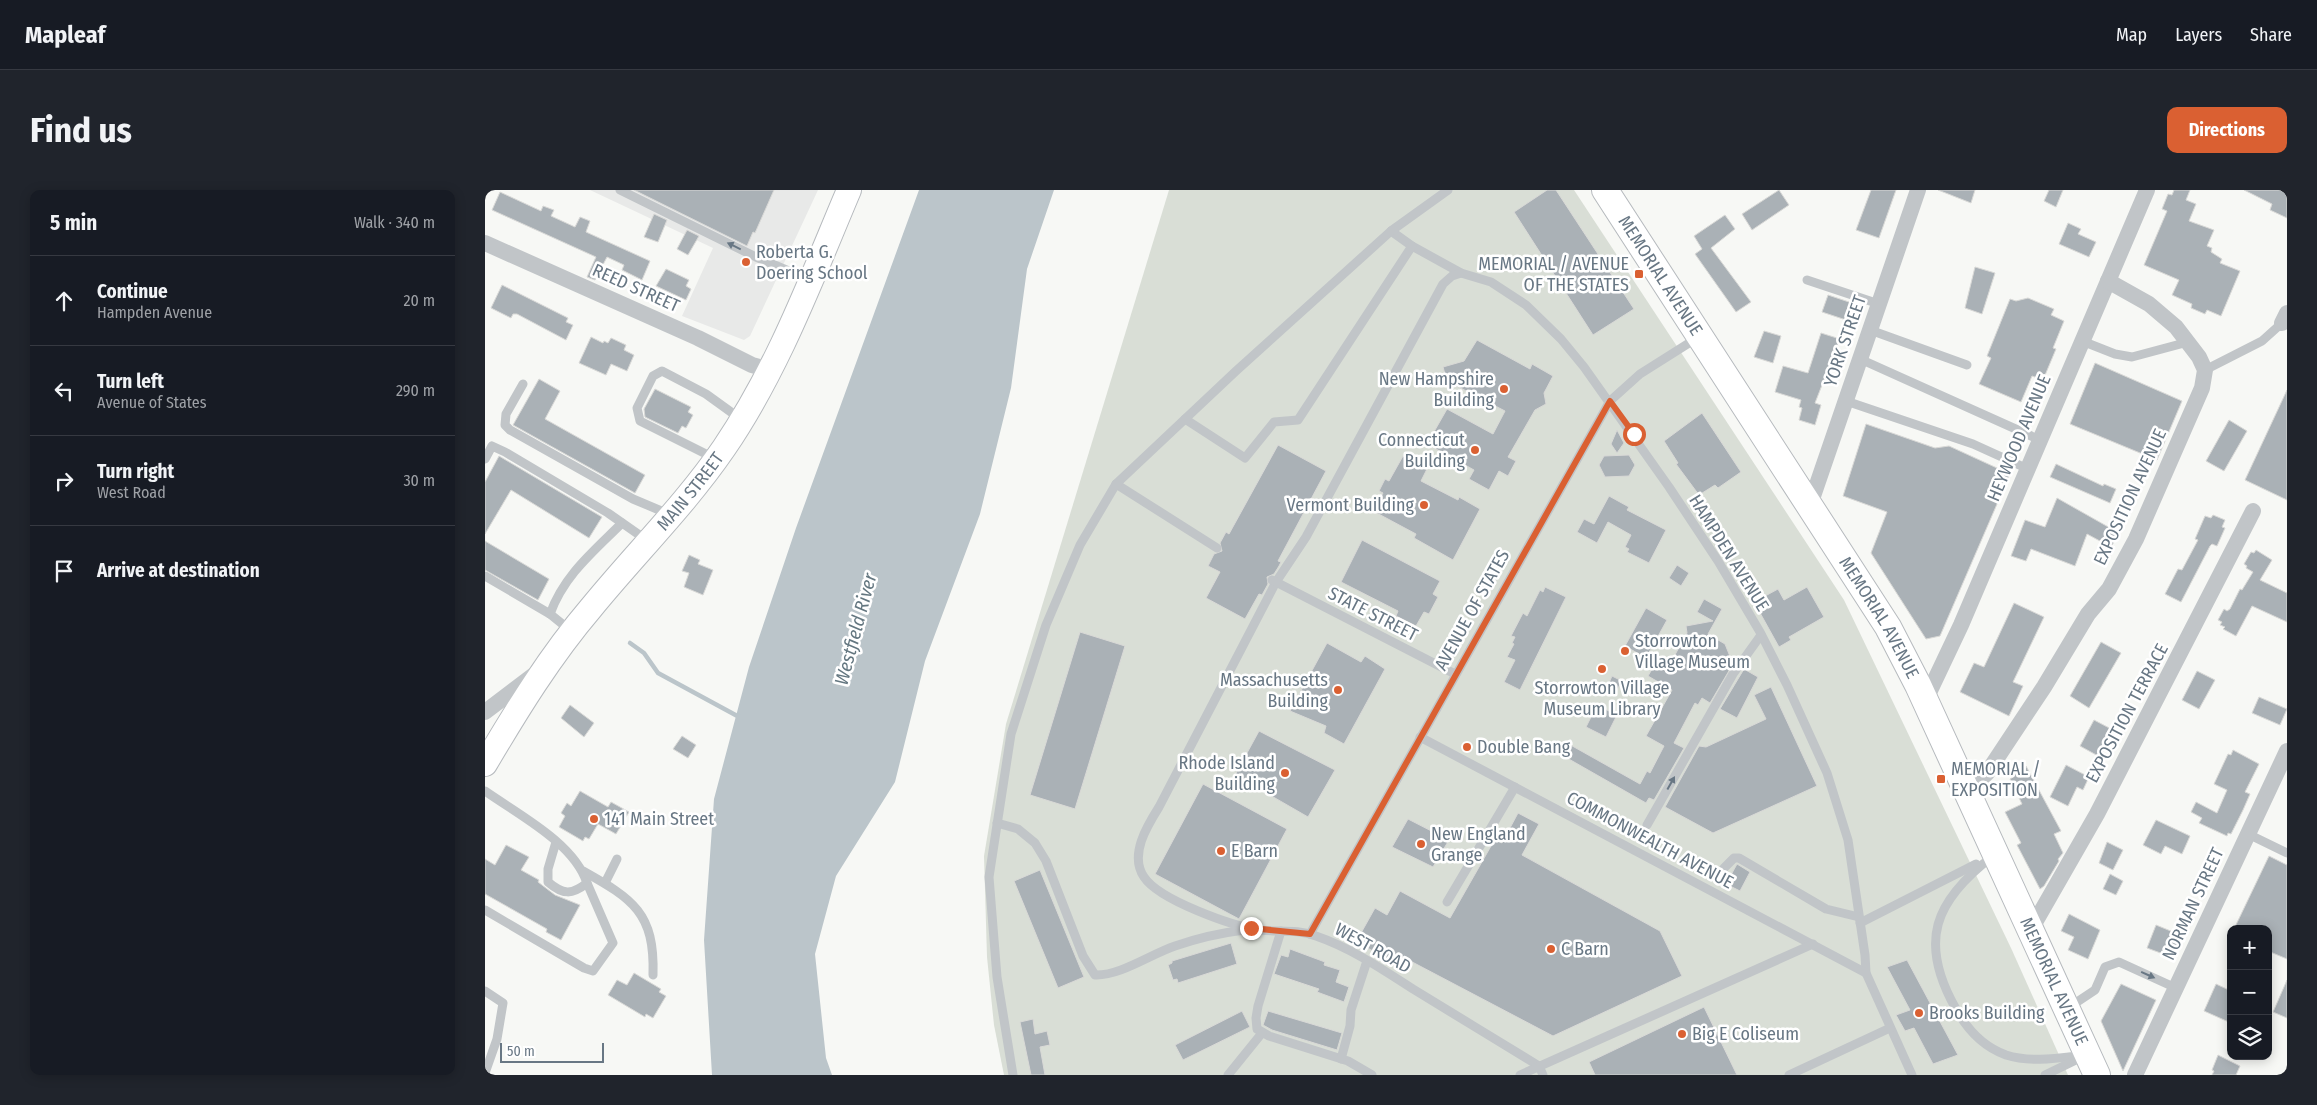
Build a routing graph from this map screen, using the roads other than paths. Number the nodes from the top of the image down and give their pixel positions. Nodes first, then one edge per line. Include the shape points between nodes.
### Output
1 (620, 190) edge
2 (849, 190) edge
3 (1448, 190) edge
4 (1605, 190) edge
5 (1918, 190) edge
6 (2147, 190) edge
7 (1391, 231) junction
8 (485, 243) edge
9 (1412, 246) junction
10 (1461, 273) junction
11 (810, 280) junction
12 (1807, 280) dead end
13 (2108, 281) junction
14 (1879, 304) junction
15 (2285, 318) edge
16 (1870, 330) junction
17 (1701, 336) junction
18 (2082, 341) junction
19 (2188, 342) junction
20 (1860, 359) junction
21 (1967, 365) dead end
22 (770, 370) junction
23 (2205, 370) junction
24 (523, 384) dead end
25 (1846, 400) junction
26 (1610, 401) junction
27 (1185, 419) junction
28 (742, 420) junction
29 (2040, 440) junction
30 (485, 459) edge
31 (716, 459) junction
32 (2028, 469) junction
33 (1116, 484) junction
34 (1810, 505) junction
35 (2253, 511) dead end
36 (671, 516) junction
37 (622, 523) junction
38 (648, 542) junction
39 (1217, 548) dead end
40 (485, 576) edge
41 (1274, 581) junction
42 (550, 614) junction
43 (571, 631) junction
44 (1761, 635) junction
45 (549, 662) junction
46 (1455, 674) junction
47 (1925, 701) junction
48 (485, 712) edge
49 (1420, 737) junction
50 (2287, 751) edge
51 (485, 764) edge
52 (1515, 787) junction
53 (485, 791) edge
54 (1966, 792) junction
55 (997, 823) junction
56 (1647, 825) dead end
57 (2248, 834) junction
58 (556, 842) junction
59 (2287, 853) edge
60 (1995, 855) junction
61 (617, 859) dead end
62 (1723, 868) dead end
63 (583, 871) junction
64 (587, 883) junction
65 (605, 883) junction
66 (1447, 902) dead end
67 (485, 910) edge
68 (1859, 920) junction
69 (1251, 928) junction
70 (1281, 931) junction
71 (2030, 931) junction
72 (1310, 934) junction
73 (1813, 944) junction
74 (1367, 961) junction
75 (1866, 973) junction
76 (653, 975) dead end
77 (2176, 988) junction
78 (485, 991) edge
79 (2066, 1009) junction
80 (1890, 1028) junction
81 (1262, 1033) junction
82 (1341, 1059) junction
83 (2092, 1065) edge
84 (1541, 1071) edge
85 (485, 1073) edge
86 (1013, 1075) edge
87 (1229, 1075) edge
88 (1372, 1075) edge
89 (1520, 1075) edge
90 (1789, 1075) edge
91 (1912, 1075) edge
92 (2045, 1075) edge
93 (2135, 1075) edge

11 -> 1 lane
2 - 11 main road, MAIN STREET
3 - 7 lane
4 - 17 main road, MEMORIAL AVENUE
5 - 14 street, YORK STREET
6 - 13 street, HEYWOOD AVENUE
7 - 9 lane, HAMPDEN AVENUE
7 - 27 lane
8 - 22 street, REED STREET via 752,365
9 - 10 lane, HAMPDEN AVENUE
9 - 27 lane via 1298,420 1275,422 1245,458
10 - 26 lane, HAMPDEN AVENUE via 1491,282 1526,305 1561,339
10 - 41 lane via 1443,284 1306,537
11 - 22 main road, MAIN STREET
12 - 14 lane
13 - 18 street, HEYWOOD AVENUE
13 - 19 street via 2149,304
14 - 16 street, YORK STREET
15 - 23 lane via 2262,341
16 - 20 street, YORK STREET
16 - 21 lane
17 - 26 lane, AVENUE OF STATES via 1640,374
17 - 34 main road, MEMORIAL AVENUE
18 - 19 lane via 2131,357
18 - 29 street, HEYWOOD AVENUE
19 - 23 street
20 - 25 street, YORK STREET
20 - 29 lane
22 - 28 main road, MAIN STREET
23 - 54 street, EXPOSITION AVENUE via 2202,388 2148,513 2109,589 2088,614 1987,773
24 - 36 lane via 506,414 505,425 509,430 633,499
25 - 32 lane via 1973,444
25 - 34 street, YORK STREET
26 - 44 lane, HAMPDEN AVENUE via 1714,556
26 - 46 lane, AVENUE OF STATES
27 - 33 lane
28 - 31 main road, MAIN STREET
28 - 31 lane via 706,394 679,380 662,372 653,376 637,408 640,421
29 - 32 street, HEYWOOD AVENUE
30 - 37 lane via 492,446 505,452
31 - 36 main road, MAIN STREET
32 - 47 street, HEYWOOD AVENUE
33 - 39 lane
33 - 55 lane via 1080,546 1047,625 1011,734
34 - 47 main road, MEMORIAL AVENUE via 1879,612
35 - 71 street, EXPOSITION TERRACE via 2097,814
36 - 38 main road, MAIN STREET
37 - 38 lane
37 - 42 lane via 573,572 562,586
38 - 43 main road, MAIN STREET
40 - 42 lane
41 - 46 lane, STATE STREET
41 - 69 lane, WEST ROAD via 1148,824 1140,842 1138,861 1144,878 1169,898 1223,922
42 - 43 lane
43 - 45 main road, MAIN STREET
56 -> 44 lane via 1733,674
44 - 68 lane, HAMPDEN AVENUE via 1835,793 1848,840
45 - 48 street
45 - 51 main road, MAIN STREET
46 - 49 lane, AVENUE OF STATES
47 - 54 main road, MEMORIAL AVENUE
49 - 52 lane, COMMONWEALTH AVENUE
49 - 72 lane, AVENUE OF STATES
50 - 57 street, NORMAN STREET
52 - 66 lane
52 - 73 lane, COMMONWEALTH AVENUE
53 - 58 lane
54 - 60 main road, MEMORIAL AVENUE
55 - 69 lane via 1018,830 1035,843 1046,862 1083,956 1095,975 1113,972 1174,946
55 - 86 lane via 989,877 997,977
57 - 59 lane
57 - 77 street, NORMAN STREET
58 - 63 lane
58 - 64 lane via 548,869 548,882 567,893 576,892
60 - 68 lane
60 - 71 main road, MEMORIAL AVENUE
60 - 83 lane via 1962,882 1939,919 1935,946 1946,989 1958,1013 1976,1035 2005,1054
61 - 65 lane
62 - 68 lane via 1734,858 1739,858 1826,910
63 - 64 lane
63 - 65 lane
64 - 67 lane via 613,943 593,970 584,968
65 - 76 lane via 639,910 654,951
68 - 75 lane, HAMPDEN AVENUE
69 - 70 lane, WEST ROAD
70 - 72 lane, WEST ROAD
70 - 81 lane via 1256,1018 1257,1029
71 - 79 main road, MEMORIAL AVENUE
72 - 74 lane, WEST ROAD via 1333,942
73 - 75 lane, COMMONWEALTH AVENUE
73 - 84 lane
74 - 82 lane via 1351,1010
74 - 84 lane, WEST ROAD
75 - 80 lane, HAMPDEN AVENUE
79 -> 77 lane via 2095,990 2105,967 2119,962
77 - 93 street, NORMAN STREET
78 - 85 lane via 503,1003 497,1039
79 - 83 main road, MEMORIAL AVENUE
80 - 90 lane
80 - 91 lane, HAMPDEN AVENUE
81 - 82 lane
81 - 87 lane
82 - 88 lane
83 - 92 lane
84 - 89 lane

